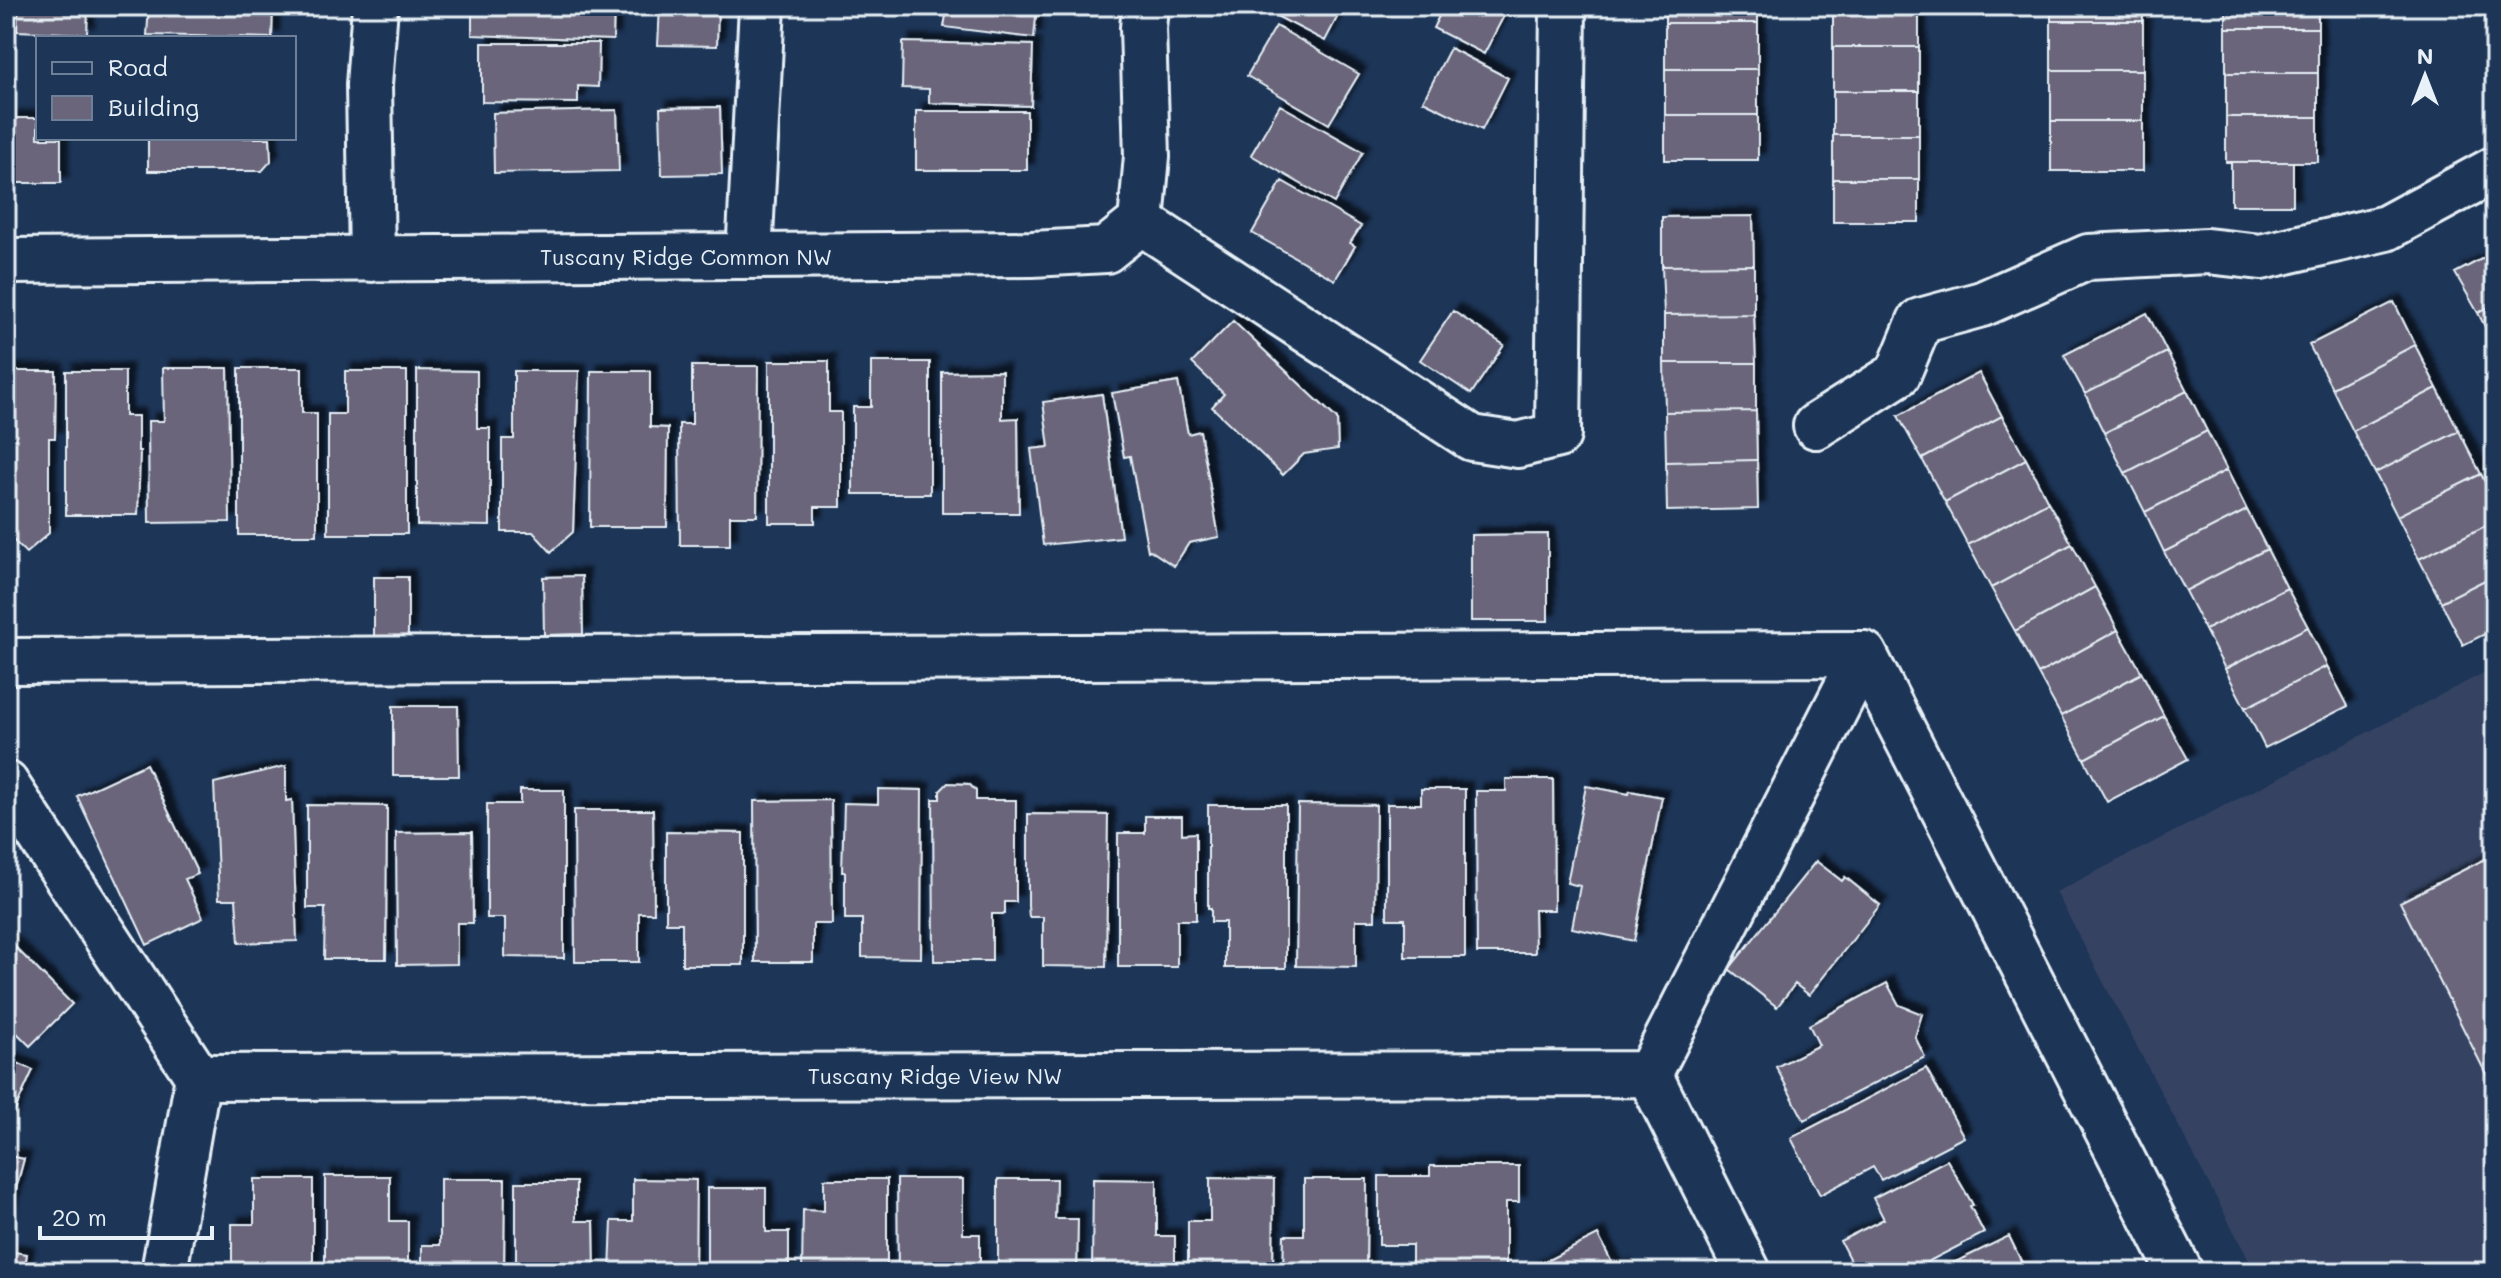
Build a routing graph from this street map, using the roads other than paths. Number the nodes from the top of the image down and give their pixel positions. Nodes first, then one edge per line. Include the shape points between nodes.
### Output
1 (375, 6) edge
2 (762, 6) edge
3 (1145, 6) edge
4 (1563, 6) edge
5 (2495, 169) edge
6 (1141, 222) junction
7 (749, 256) junction
8 (372, 259) junction
9 (6, 261) edge
10 (1816, 426) dead end
11 (1864, 654) junction
12 (6, 661) edge
13 (6, 784) edge
14 (1649, 1074) junction
15 (198, 1077) junction
16 (164, 1272) edge
17 (1748, 1272) edge
18 (2180, 1272) edge

1 - 8 street via 369,85
2 - 7 street
3 - 6 street via 1147,156
4 - 6 street via 1558,435 1518,445 1472,438
5 - 10 street via 2386,228 2261,257 2207,251 2088,257 1982,304 1920,321 1898,374
6 - 7 street, Tuscany Ridge Common NW via 1106,250
7 - 8 street, Tuscany Ridge Common NW
8 - 9 street, Tuscany Ridge Common NW
11 - 12 street
11 - 14 street
11 - 18 street
13 - 15 street
14 - 15 street, Tuscany Ridge View NW
14 - 17 street
15 - 16 street

